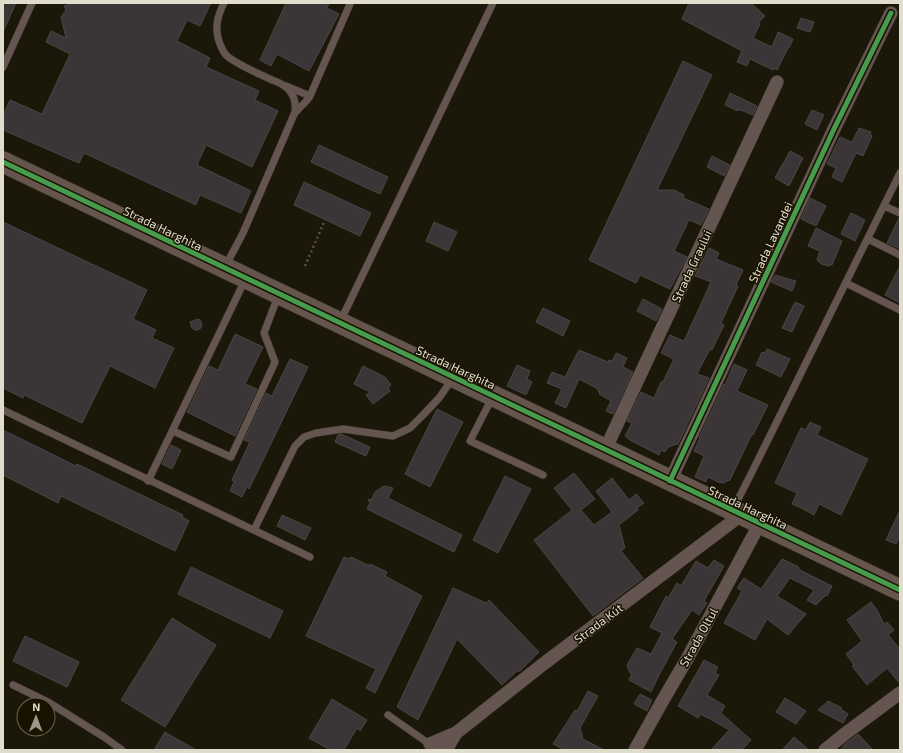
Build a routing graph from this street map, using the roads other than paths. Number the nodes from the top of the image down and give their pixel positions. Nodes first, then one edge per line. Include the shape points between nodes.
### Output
1 (32, 3) edge
2 (224, 3) edge
3 (493, 3) edge
4 (350, 4) dead end
5 (891, 13) dead end
6 (3, 67) edge
7 (778, 82) dead end
8 (280, 83) junction
9 (310, 96) junction
10 (295, 112) junction
11 (3, 162) edge
12 (900, 173) edge
13 (884, 206) junction
14 (900, 213) edge
15 (868, 239) junction
16 (900, 255) edge
17 (225, 268) junction
18 (246, 278) junction
19 (846, 283) junction
20 (279, 294) junction
21 (900, 310) edge
22 (340, 323) junction
23 (454, 378) junction
24 (493, 396) junction
25 (3, 410) edge
26 (172, 431) junction
27 (605, 450) junction
28 (543, 474) dead end
29 (670, 480) junction
30 (148, 481) junction
31 (737, 513) junction
32 (760, 524) junction
33 (254, 530) junction
34 (310, 557) dead end
35 (900, 590) edge
36 (13, 685) dead end
37 (900, 693) edge
38 (388, 715) dead end
39 (456, 733) junction
40 (434, 747) edge
41 (122, 750) edge
42 (446, 750) edge
43 (635, 750) edge
44 (825, 750) edge

1 - 6 lane
2 - 8 lane via 217,21 221,48 234,61
3 - 22 lane
4 - 9 lane
5 - 29 street, Strada Lavandei
7 - 27 street, Strada Graului
8 - 9 lane
8 - 10 lane via 288,88 293,96
9 - 10 lane
10 - 17 lane
11 - 17 main road, Strada Harghita
12 - 13 lane
13 - 14 lane
13 - 15 lane
15 - 16 lane
15 - 19 lane
17 - 18 main road, Strada Harghita
18 - 20 main road, Strada Harghita
18 - 26 lane
19 - 21 lane
19 - 31 lane via 754,469
20 - 22 main road, Strada Harghita
20 - 26 lane via 264,333 275,362 231,457
22 - 23 main road, Strada Harghita
23 - 24 main road, Strada Harghita
23 - 33 lane via 410,428 394,436 343,429 304,436 295,446
24 - 27 main road, Strada Harghita
24 - 28 lane via 470,441
25 - 30 lane
26 - 30 lane
27 - 29 main road, Strada Harghita
29 - 31 main road, Strada Harghita
30 - 33 lane
31 - 32 main road, Strada Harghita
31 - 39 street, Strada Kút
32 - 35 main road, Strada Harghita
32 - 43 street, Strada Oltul
33 - 34 lane
36 - 41 lane via 48,702
37 - 44 street
38 - 40 lane
39 - 40 street, Strada Kút
39 - 42 street, Strada Kút

